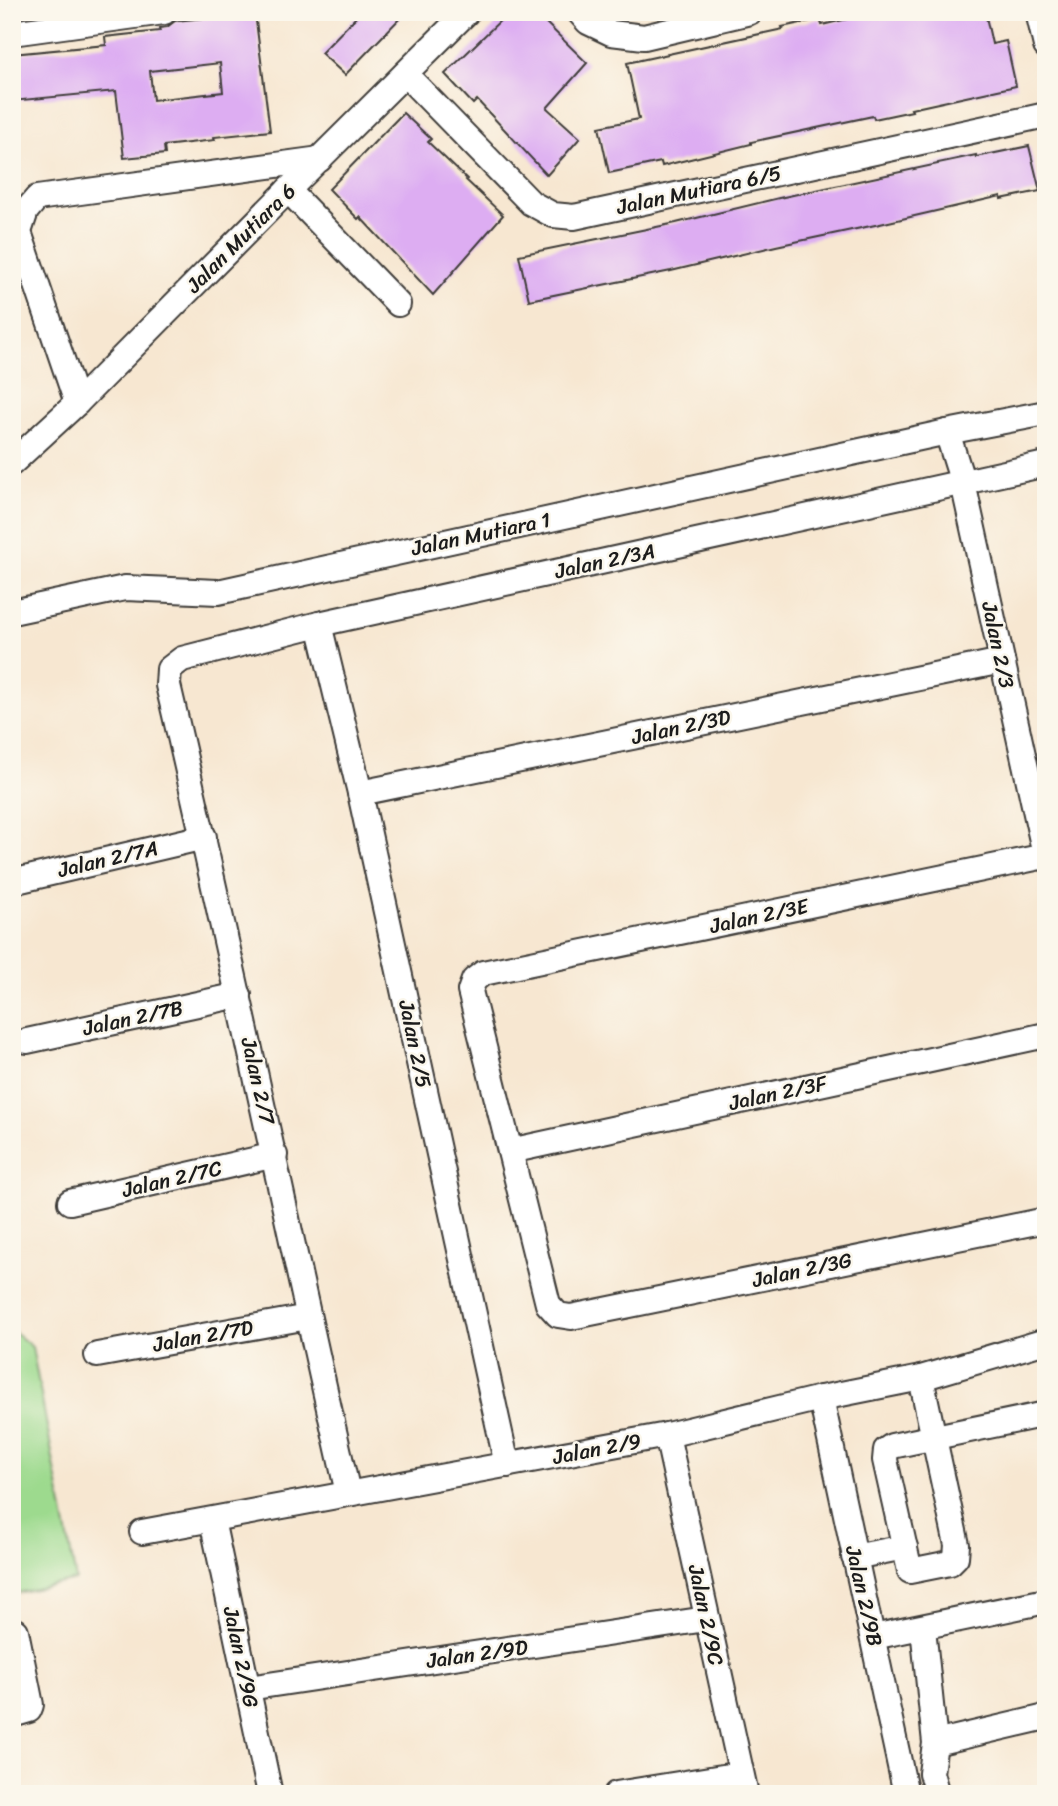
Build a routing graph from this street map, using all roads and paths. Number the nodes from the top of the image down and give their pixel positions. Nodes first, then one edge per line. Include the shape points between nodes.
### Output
1 (164, 12) edge
2 (467, 12) edge
3 (579, 12) edge
4 (750, 12) edge
5 (1038, 12) edge
6 (12, 33) edge
7 (1046, 46) edge
8 (405, 74) junction
9 (1046, 115) edge
10 (320, 159) junction
11 (288, 190) junction
12 (398, 304) dead end
13 (77, 403) junction
14 (1046, 412) edge
15 (947, 432) junction
16 (12, 463) edge
17 (1046, 464) edge
18 (963, 482) junction
19 (12, 612) edge
20 (319, 624) junction
21 (1002, 661) junction
22 (169, 669) joint
23 (360, 793) junction
24 (1039, 798) edge
25 (204, 837) junction
26 (1045, 858) edge
27 (12, 882) edge
28 (239, 995) junction
29 (1046, 1035) edge
30 (27, 1041) dead end
31 (510, 1151) junction
32 (275, 1155) junction
33 (70, 1202) dead end
34 (1046, 1220) edge
35 (308, 1317) junction
36 (1046, 1341) edge
37 (97, 1354) dead end
38 (921, 1378) junction
39 (821, 1398) junction
40 (1046, 1414) edge
41 (667, 1436) junction
42 (934, 1438) junction
43 (507, 1465) junction
44 (348, 1493) junction
45 (212, 1520) junction
46 (142, 1532) dead end
47 (905, 1547) junction
48 (854, 1557) junction
49 (1046, 1601) edge
50 (706, 1619) junction
51 (922, 1628) junction
52 (16, 1631) dead end
53 (873, 1637) junction
54 (248, 1688) junction
55 (12, 1715) edge
56 (1046, 1717) edge
57 (935, 1742) junction
58 (744, 1784) edge
59 (271, 1794) edge
60 (616, 1794) edge
61 (906, 1794) edge
62 (937, 1794) edge

1 - 6 street
2 - 8 street, Jalan Mutiara 6
3 - 4 street via 611,33 644,37
5 - 7 street
8 - 9 street, Jalan Mutiara 6/5 via 531,203 553,215 574,217
8 - 10 street, Jalan Mutiara 6
10 - 11 street, Jalan Mutiara 6
10 - 13 street via 37,198 26,211 19,232
11 - 12 street
11 - 13 street, Jalan Mutiara 6
13 - 16 street, Jalan Mutiara 6
14 - 15 street, Jalan Mutiara 1
15 - 18 street, Jalan 2/3
15 - 19 street, Jalan Mutiara 1 via 218,592 125,587
17 - 18 street, Jalan 2/3A
18 - 20 street, Jalan 2/3A
18 - 21 street, Jalan 2/3
20 - 22 street, Jalan 2/3A via 183,659
20 - 23 street, Jalan 2/5
21 - 23 street, Jalan 2/3D
21 - 24 street, Jalan 2/3
22 - 25 street, Jalan 2/7 via 168,684
23 - 43 street, Jalan 2/5
24 - 26 street, Jalan 2/3
25 - 27 street, Jalan 2/7A
25 - 28 street, Jalan 2/7
26 - 31 street, Jalan 2/3E via 484,973 474,979 470,991
28 - 30 street, Jalan 2/7B
28 - 32 street, Jalan 2/7
29 - 31 street, Jalan 2/3F
31 - 34 street, Jalan 2/3G via 548,1304 558,1315 571,1317
32 - 33 street, Jalan 2/7C
32 - 35 street, Jalan 2/7
35 - 37 street, Jalan 2/7D
35 - 44 street, Jalan 2/7
36 - 38 street, Jalan 2/9
38 - 39 street, Jalan 2/9
38 - 42 street
39 - 41 street, Jalan 2/9
39 - 48 street, Jalan 2/9B
40 - 42 street
41 - 43 street, Jalan 2/9
41 - 50 street, Jalan 2/9C
42 - 47 street via 886,1450
42 - 47 street via 956,1558 910,1571
43 - 44 street, Jalan 2/9
44 - 45 street, Jalan 2/9
45 - 46 street, Jalan 2/9
45 - 54 street, Jalan 2/9G
47 - 48 street
48 - 53 street, Jalan 2/9B
49 - 51 street
50 - 54 street, Jalan 2/9D
50 - 58 street, Jalan 2/9C
51 - 53 street
51 - 57 street
52 - 55 street via 31,1704 29,1710
53 - 61 street, Jalan 2/9B
54 - 59 street, Jalan 2/9G
56 - 57 street
57 - 62 street via 931,1773
58 - 60 street

